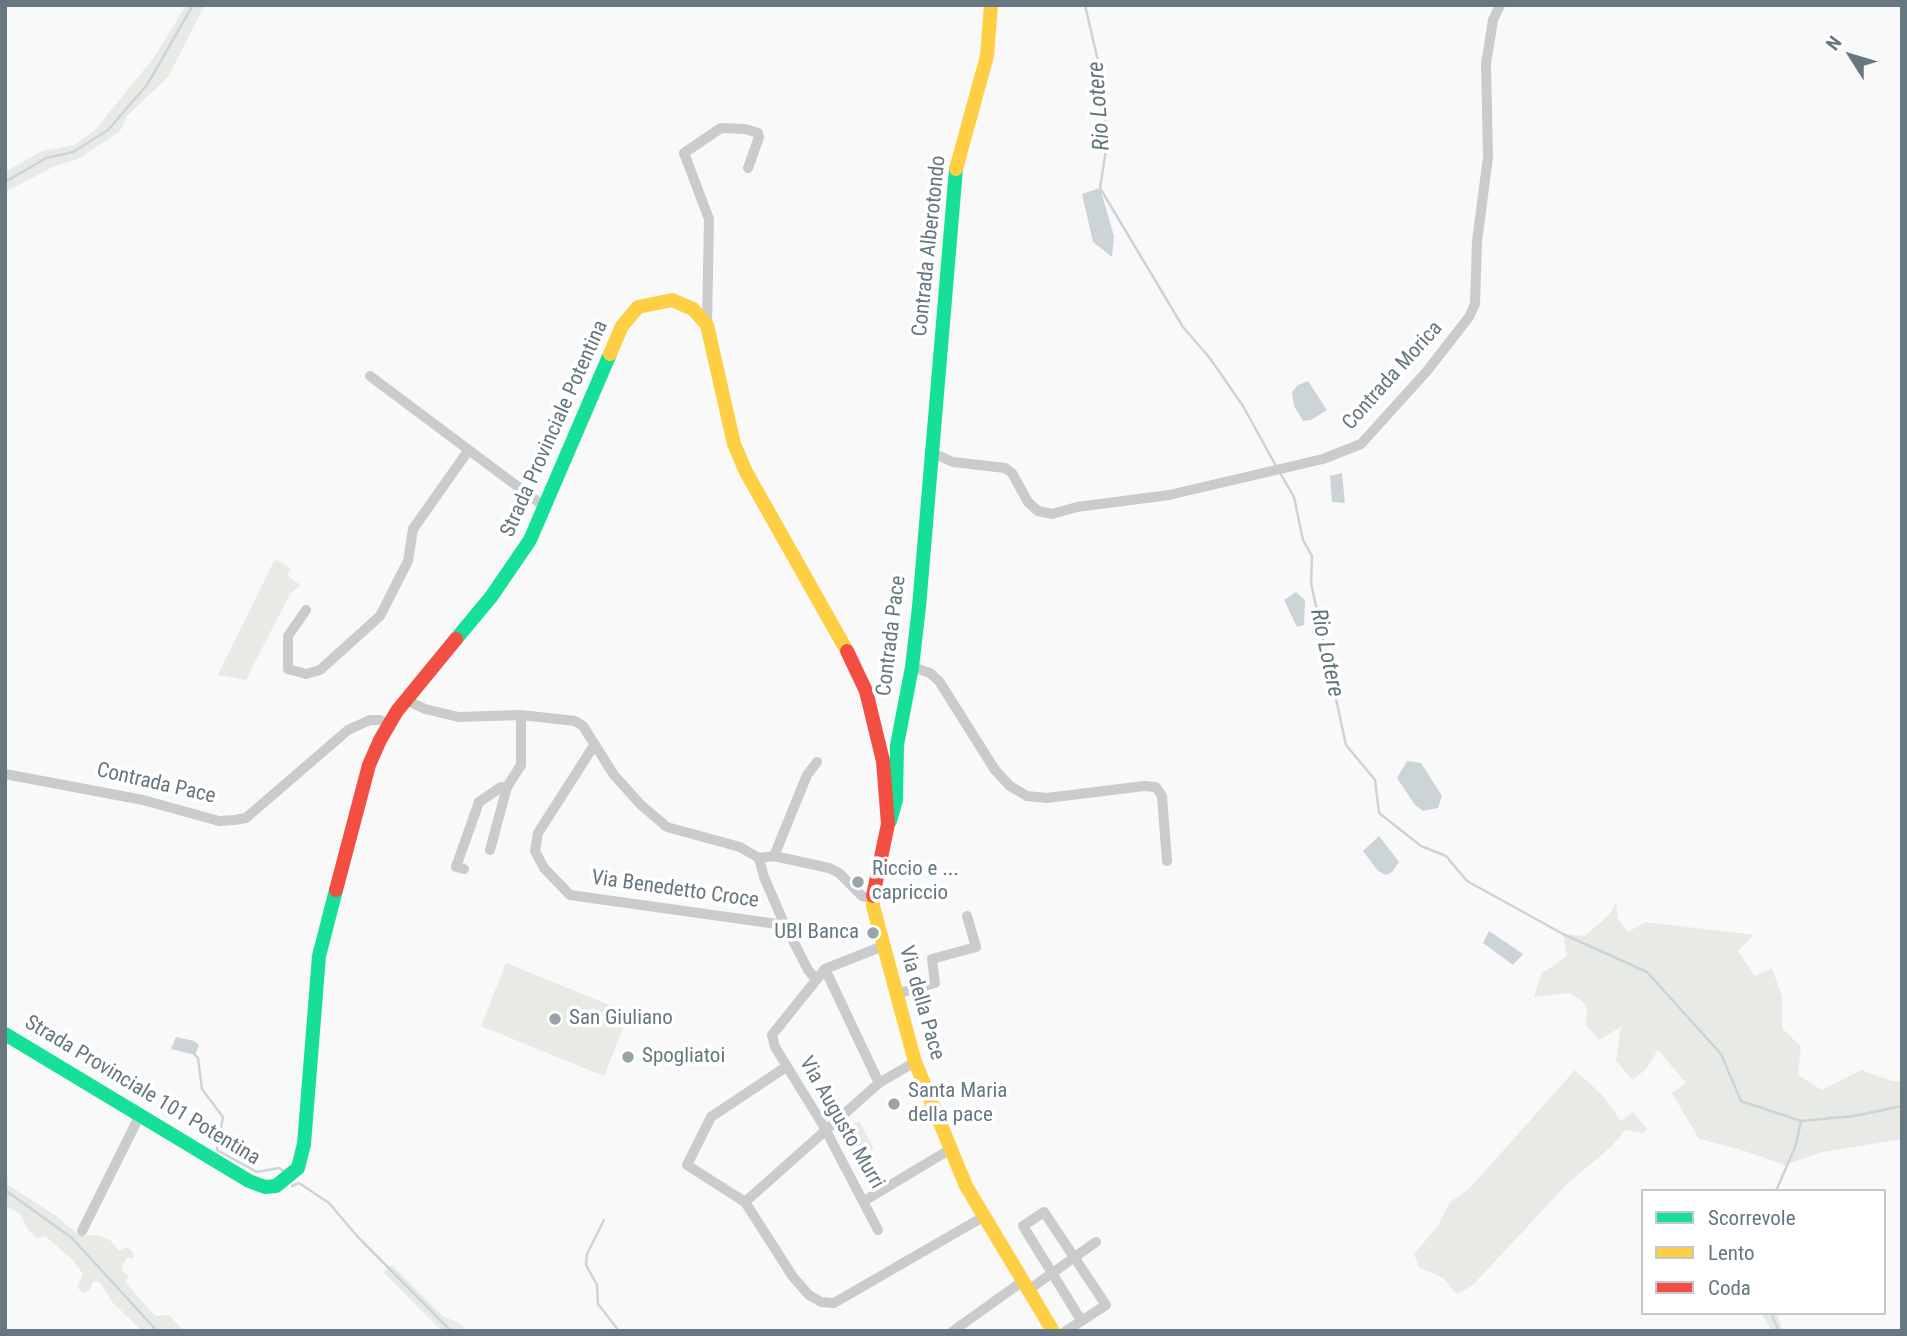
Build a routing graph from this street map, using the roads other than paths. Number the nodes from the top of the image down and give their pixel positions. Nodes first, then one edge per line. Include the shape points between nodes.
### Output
1 (991, 5) edge
2 (1500, 5) edge
3 (748, 168) dead end
4 (707, 325) junction
5 (370, 376) dead end
6 (468, 452) junction
7 (930, 452) junction
8 (545, 508) junction
9 (306, 610) dead end
10 (912, 667) junction
11 (406, 700) junction
12 (522, 715) junction
13 (389, 724) junction
14 (593, 747) junction
15 (817, 762) dead end
16 (5, 774) edge
17 (507, 788) junction
18 (888, 824) junction
19 (490, 850) dead end
20 (774, 856) junction
21 (759, 858) junction
22 (1167, 861) dead end
23 (464, 869) dead end
24 (872, 899) junction
25 (967, 916) dead end
26 (783, 921) junction
27 (883, 946) junction
28 (825, 969) junction
29 (815, 978) junction
30 (896, 994) junction
31 (5, 1034) edge
32 (915, 1062) junction
33 (786, 1067) junction
34 (879, 1083) junction
35 (141, 1115) junction
36 (825, 1130) junction
37 (949, 1150) junction
38 (864, 1201) junction
39 (744, 1202) junction
40 (983, 1217) junction
41 (878, 1230) dead end
42 (82, 1231) dead end
43 (1096, 1242) dead end
44 (1074, 1258) junction
45 (1052, 1273) junction
46 (1028, 1283) junction
47 (1081, 1321) junction
48 (953, 1331) edge
49 (1053, 1331) edge
50 (1066, 1331) edge

1 - 7 main road, Contrada Alberotondo via 987,56 957,162
2 - 7 street, Contrada Morica via 1486,64 1488,157 1475,304 1427,371 1361,444 1323,459 1169,495 1052,514 1038,511 1028,502 1005,468 953,462
3 - 4 street via 759,137 745,129 721,128 684,153 709,219
4 - 8 main road, Strada Provinciale Potentina via 693,309 672,300 646,303 632,311
4 - 18 main road via 734,444 746,472 841,637 866,691 883,761
5 - 6 street
6 - 8 street
6 - 9 street via 413,529 408,561 380,616 320,670 306,674 288,669 288,636
7 - 10 main road, Contrada Pace
8 - 11 main road, Strada Provinciale Potentina via 517,562
10 - 18 main road, Contrada Pace via 897,745 894,815
10 - 22 street via 939,681 995,770 1027,796 1047,799 1156,787 1162,796
11 - 12 street via 460,717
11 - 13 main road, Strada Provinciale Potentina
12 - 14 street via 575,721 583,726
12 - 17 street via 521,765
13 - 16 street, Contrada Pace via 370,720 348,730 246,818 234,820 219,821 143,800
13 - 35 main road, Strada Provinciale 101 Potentina via 369,765 318,956 304,1144 298,1168 285,1181 265,1187
14 - 21 street via 657,821 677,831 740,847
14 - 26 street, Via Benedetto Croce via 538,833 536,851 544,868 570,895 777,924
15 - 20 street via 807,775
17 - 19 street
17 - 23 street via 501,787 479,802 456,867
18 - 24 main road, Via della Pace
20 - 21 street
20 - 24 street via 834,870 862,896
21 - 26 street
24 - 27 main road, Via della Pace
25 - 30 street via 976,947 932,959 935,983
26 - 29 street
27 - 28 street
27 - 30 main road, Via della Pace
28 - 29 street
28 - 34 street
29 - 33 street, Via Augusto Murri via 772,1035
30 - 32 main road, Via della Pace
31 - 35 main road, Strada Provinciale 101 Potentina
32 - 34 street
32 - 37 main road, Via della Pace
33 - 36 street, Via Augusto Murri
33 - 39 street via 711,1117 687,1160 690,1169
34 - 36 street
35 - 42 street
36 - 38 street, Via Augusto Murri
36 - 39 street
37 - 38 street
37 - 40 main road, Via della Pace
38 - 41 street, Via Augusto Murri
39 - 40 street via 800,1285 827,1303 900,1267
40 - 46 main road, Via della Pace
43 - 44 street
44 - 45 street
44 - 45 street via 1044,1212 1023,1226
44 - 47 street via 1106,1305
45 - 46 street
45 - 47 street
46 - 48 street
46 - 49 main road, Via della Pace
47 - 50 street

